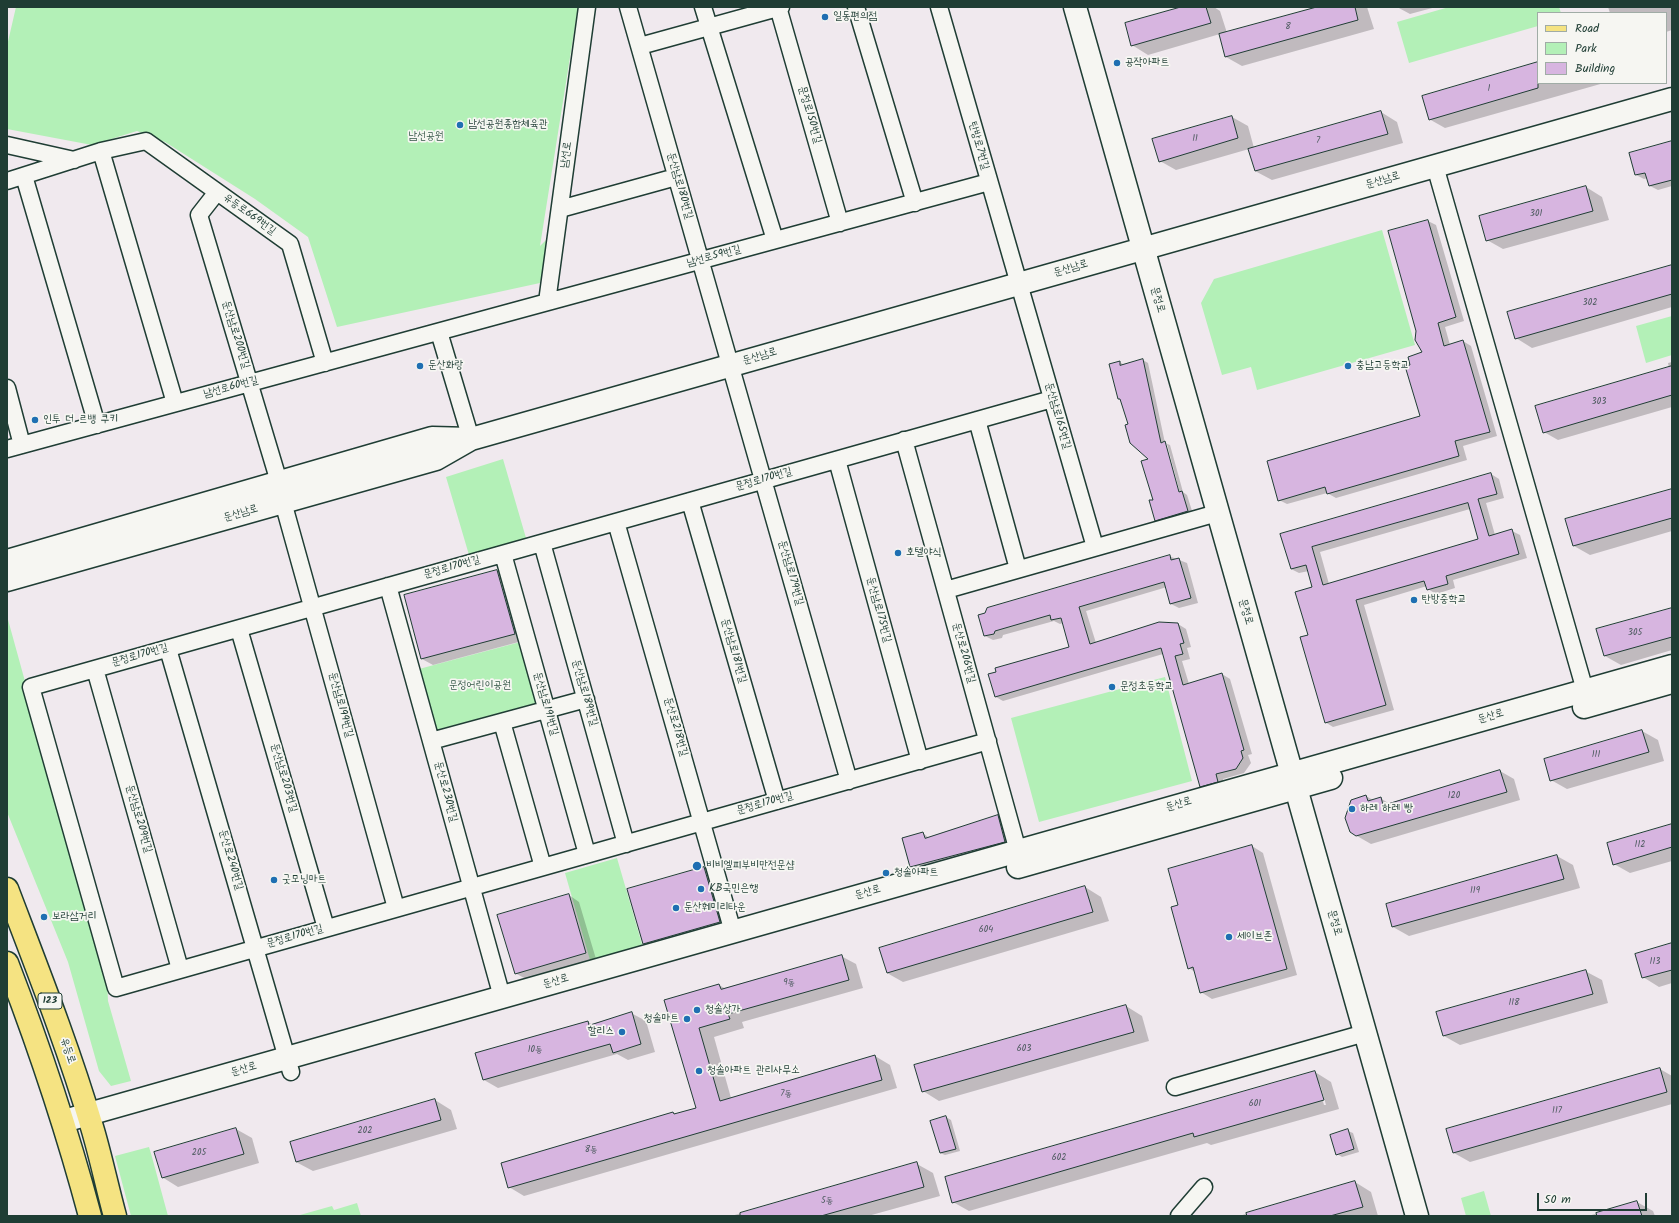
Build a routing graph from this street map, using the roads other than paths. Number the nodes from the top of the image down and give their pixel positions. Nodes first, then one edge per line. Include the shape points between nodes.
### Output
1 (587, 7) edge
2 (628, 7) edge
3 (703, 7) edge
4 (779, 7) edge
5 (856, 7) edge
6 (939, 7) edge
7 (1075, 7) edge
8 (709, 27) junction
9 (640, 46) junction
10 (1672, 99) edge
11 (7, 145) edge
12 (101, 151) junction
13 (74, 160) junction
14 (1435, 166) junction
15 (24, 176) junction
16 (676, 177) junction
17 (7, 181) edge
18 (989, 182) junction
19 (216, 192) junction
20 (914, 203) junction
21 (560, 209) junction
22 (840, 223) junction
23 (775, 240) junction
24 (1143, 248) junction
25 (700, 261) junction
26 (1018, 284) junction
27 (547, 302) junction
28 (439, 332) junction
29 (325, 363) junction
30 (731, 366) junction
31 (249, 383) junction
32 (7, 388) edge
33 (1052, 399) junction
34 (175, 403) junction
35 (977, 420) junction
36 (97, 424) junction
37 (471, 439) junction
38 (904, 440) junction
39 (15, 447) edge
40 (837, 460) junction
41 (764, 480) junction
42 (281, 492) junction
43 (690, 501) junction
44 (1217, 513) junction
45 (616, 522) junction
46 (542, 543) junction
47 (1095, 547) junction
48 (503, 554) junction
49 (7, 561) edge
50 (1018, 570) junction
51 (7, 580) edge
52 (388, 586) junction
53 (946, 590) junction
54 (312, 608) junction
55 (239, 628) junction
56 (168, 649) junction
57 (1672, 666) edge
58 (95, 669) junction
59 (1672, 682) edge
60 (1587, 698) junction
61 (586, 699) junction
62 (547, 710) junction
63 (502, 722) junction
64 (431, 741) junction
65 (988, 741) junction
66 (920, 761) junction
67 (849, 780) junction
68 (1294, 781) junction
69 (777, 801) junction
70 (702, 822) junction
71 (626, 844) junction
72 (587, 854) junction
73 (1020, 858) junction
74 (543, 867) junction
75 (471, 887) junction
76 (7, 889) edge
77 (396, 908) junction
78 (326, 928) junction
79 (733, 932) junction
80 (255, 948) junction
81 (7, 963) edge
82 (180, 969) junction
83 (502, 997) junction
84 (1365, 1032) junction
85 (289, 1065) junction
86 (1175, 1087) dead end
87 (90, 1121) junction
88 (66, 1128) junction
89 (1204, 1187) dead end
90 (90, 1216) edge
91 (115, 1216) edge
92 (1179, 1216) edge
93 (1417, 1216) edge

1 - 21 street, 남선로
2 - 9 street, 둔산남로180번길
3 - 8 street
4 - 8 street, 문정로150번길
4 - 22 street, 문정로150번길
5 - 20 street
6 - 18 street, 탄방로7번길
7 - 24 main road, 문정로
8 - 9 street, 문정로150번길
8 - 23 street
9 - 16 street, 둔산남로180번길
10 - 14 main road, 둔산남로
11 - 13 street
12 - 13 street, 유등로669번길
12 - 19 street, 유등로669번길 via 146,141
12 - 34 street
13 - 15 street, 유등로669번길
14 - 24 main road, 둔산남로
14 - 60 street
15 - 17 street, 유등로669번길
15 - 36 street
16 - 21 street
16 - 25 street, 둔산남로180번길
18 - 20 street, 남선로59번길
18 - 26 street, 탄방로7번길
19 - 29 street, 유등로669번길 via 290,244
19 - 31 street, 둔산남로200번길 via 199,215
20 - 22 street, 남선로59번길
21 - 27 street, 남선로
22 - 23 street, 남선로59번길
23 - 25 street, 남선로59번길
24 - 26 main road, 둔산남로
24 - 44 main road, 문정로
25 - 27 street, 남선로59번길
25 - 30 street, 둔산남로180번길
26 - 30 main road, 둔산남로
26 - 33 street, 둔산남로165번길
27 - 28 street, 남선로59번길
28 - 29 street, 남선로60번길
28 - 37 street
29 - 31 street, 남선로60번길
30 - 37 main road, 둔산남로
30 - 41 street, 둔산남로179번길
31 - 34 street, 남선로60번길
31 - 42 street, 둔산남로200번길
32 - 39 street, 남선로60번길
33 - 35 street, 문정로170번길
33 - 47 street, 둔산남로165번길
34 - 36 street, 남선로60번길
35 - 38 street, 문정로170번길
35 - 50 street
36 - 39 street, 남선로60번길
37 - 42 main road, 둔산남로 via 432,438
38 - 40 street, 문정로170번길
38 - 53 street, 둔산로206번길
40 - 41 street, 문정로170번길
40 - 66 street, 둔산남로175번길
41 - 43 street, 문정로170번길
41 - 67 street, 둔산남로179번길
42 - 49 main road, 둔산남로
42 - 51 main road, 둔산남로
42 - 54 street, 둔산남로199번길
43 - 45 street, 문정로170번길
43 - 69 street, 둔산남로181번길
44 - 47 street
44 - 68 main road, 문정로
45 - 46 street, 문정로170번길
45 - 70 street, 둔산로218번길
46 - 48 street, 문정로170번길
46 - 61 street, 둔산남로189번길
47 - 50 street
48 - 52 street, 문정로170번길
48 - 62 street, 둔산남로191번길
50 - 53 street
52 - 54 street, 문정로170번길
52 - 64 street, 둔산로230번길
53 - 65 street, 둔산로206번길
54 - 55 street, 문정로170번길
54 - 77 street, 둔산남로199번길
55 - 56 street, 문정로170번길
55 - 78 street, 둔산남로203번길
56 - 58 street, 문정로170번길
56 - 80 street, 둔산로240번길
57 - 60 main road, 둔산로
58 - 82 street, 둔산남로209번길
58 - 82 street, 문정로170번길 via 31,687 116,988
59 - 60 main road, 둔산로
60 - 68 main road, 둔산로
61 - 62 street
61 - 71 street, 둔산남로189번길
62 - 63 street
62 - 72 street, 둔산남로191번길
63 - 64 street
63 - 74 street
64 - 75 street, 둔산로230번길
65 - 66 street, 문정로170번길
65 - 73 street, 둔산로206번길
66 - 67 street, 문정로170번길
67 - 69 street, 문정로170번길
68 - 73 main road, 둔산로
68 - 84 main road, 문정로
69 - 70 street, 문정로170번길
70 - 71 street, 문정로170번길
70 - 79 street, 둔산로218번길
71 - 72 street, 문정로170번길
72 - 74 street, 문정로170번길
73 - 79 main road, 둔산로
73 - 85 main road, 둔산로
74 - 75 street, 문정로170번길
75 - 77 street, 문정로170번길
75 - 83 street, 둔산로230번길
76 - 87 main road, 유등로 / 123 via 52,1005
77 - 78 street, 문정로170번길
78 - 80 street, 문정로170번길
79 - 83 main road, 둔산로
80 - 82 street, 문정로170번길
80 - 85 street, 둔산로240번길
81 - 88 main road, 123
83 - 85 main road, 둔산로
84 - 86 street
84 - 93 main road, 문정로
85 - 87 main road, 둔산로
87 - 88 main road, 둔산로
87 - 91 main road, 유등로 / 123
88 - 90 main road, 123
89 - 92 street

